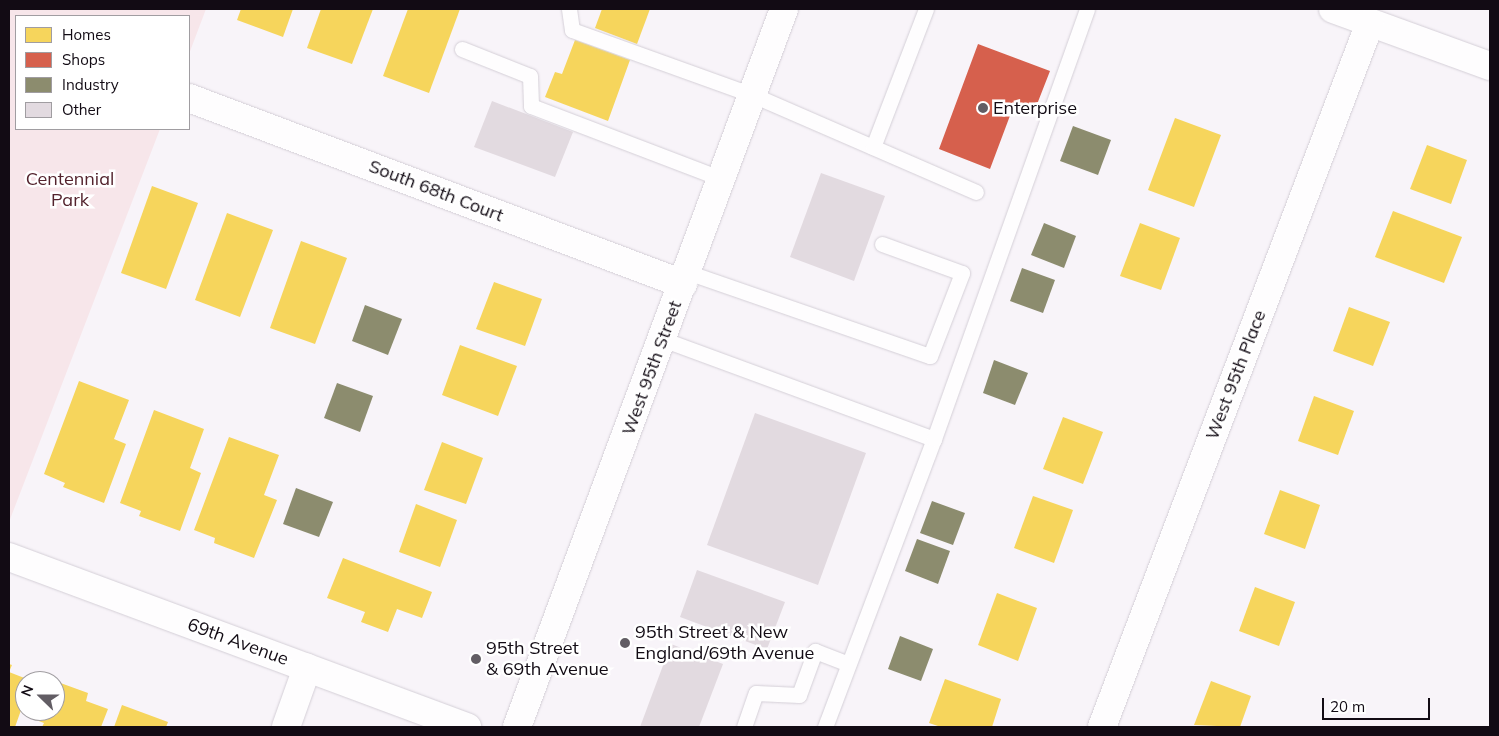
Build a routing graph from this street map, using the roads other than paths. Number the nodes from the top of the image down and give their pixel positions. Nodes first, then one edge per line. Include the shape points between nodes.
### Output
1 (569, 9) edge
2 (784, 9) edge
3 (926, 9) edge
4 (1087, 9) edge
5 (1333, 9) edge
6 (1370, 23) junction
7 (462, 49) dead end
8 (1490, 66) edge
9 (753, 95) junction
10 (190, 98) edge
11 (873, 147) junction
12 (722, 179) junction
13 (976, 192) dead end
14 (882, 244) dead end
15 (685, 278) junction
16 (662, 339) junction
17 (934, 439) junction
18 (9, 557) edge
19 (849, 664) junction
20 (307, 668) junction
21 (286, 727) edge
22 (467, 727) edge
23 (517, 727) edge
24 (744, 727) edge
25 (825, 727) edge
26 (1102, 727) edge

1 - 9 lane via 572,30
2 - 9 street, West 95th Street
3 - 11 lane
4 - 17 lane
5 - 6 street
6 - 8 street
6 - 26 street, West 95th Place
7 - 12 lane via 530,76 531,106
9 - 11 lane
9 - 12 street, West 95th Street
10 - 15 street, South 68th Court
11 - 13 lane
12 - 15 street, West 95th Street
14 - 15 lane via 962,274 930,356
15 - 16 street, West 95th Street
16 - 17 lane
16 - 23 street, West 95th Street
17 - 19 lane
18 - 20 street, 69th Avenue
19 - 24 lane via 815,651 799,695 756,692
19 - 25 lane
20 - 21 street
20 - 22 street, 69th Avenue

